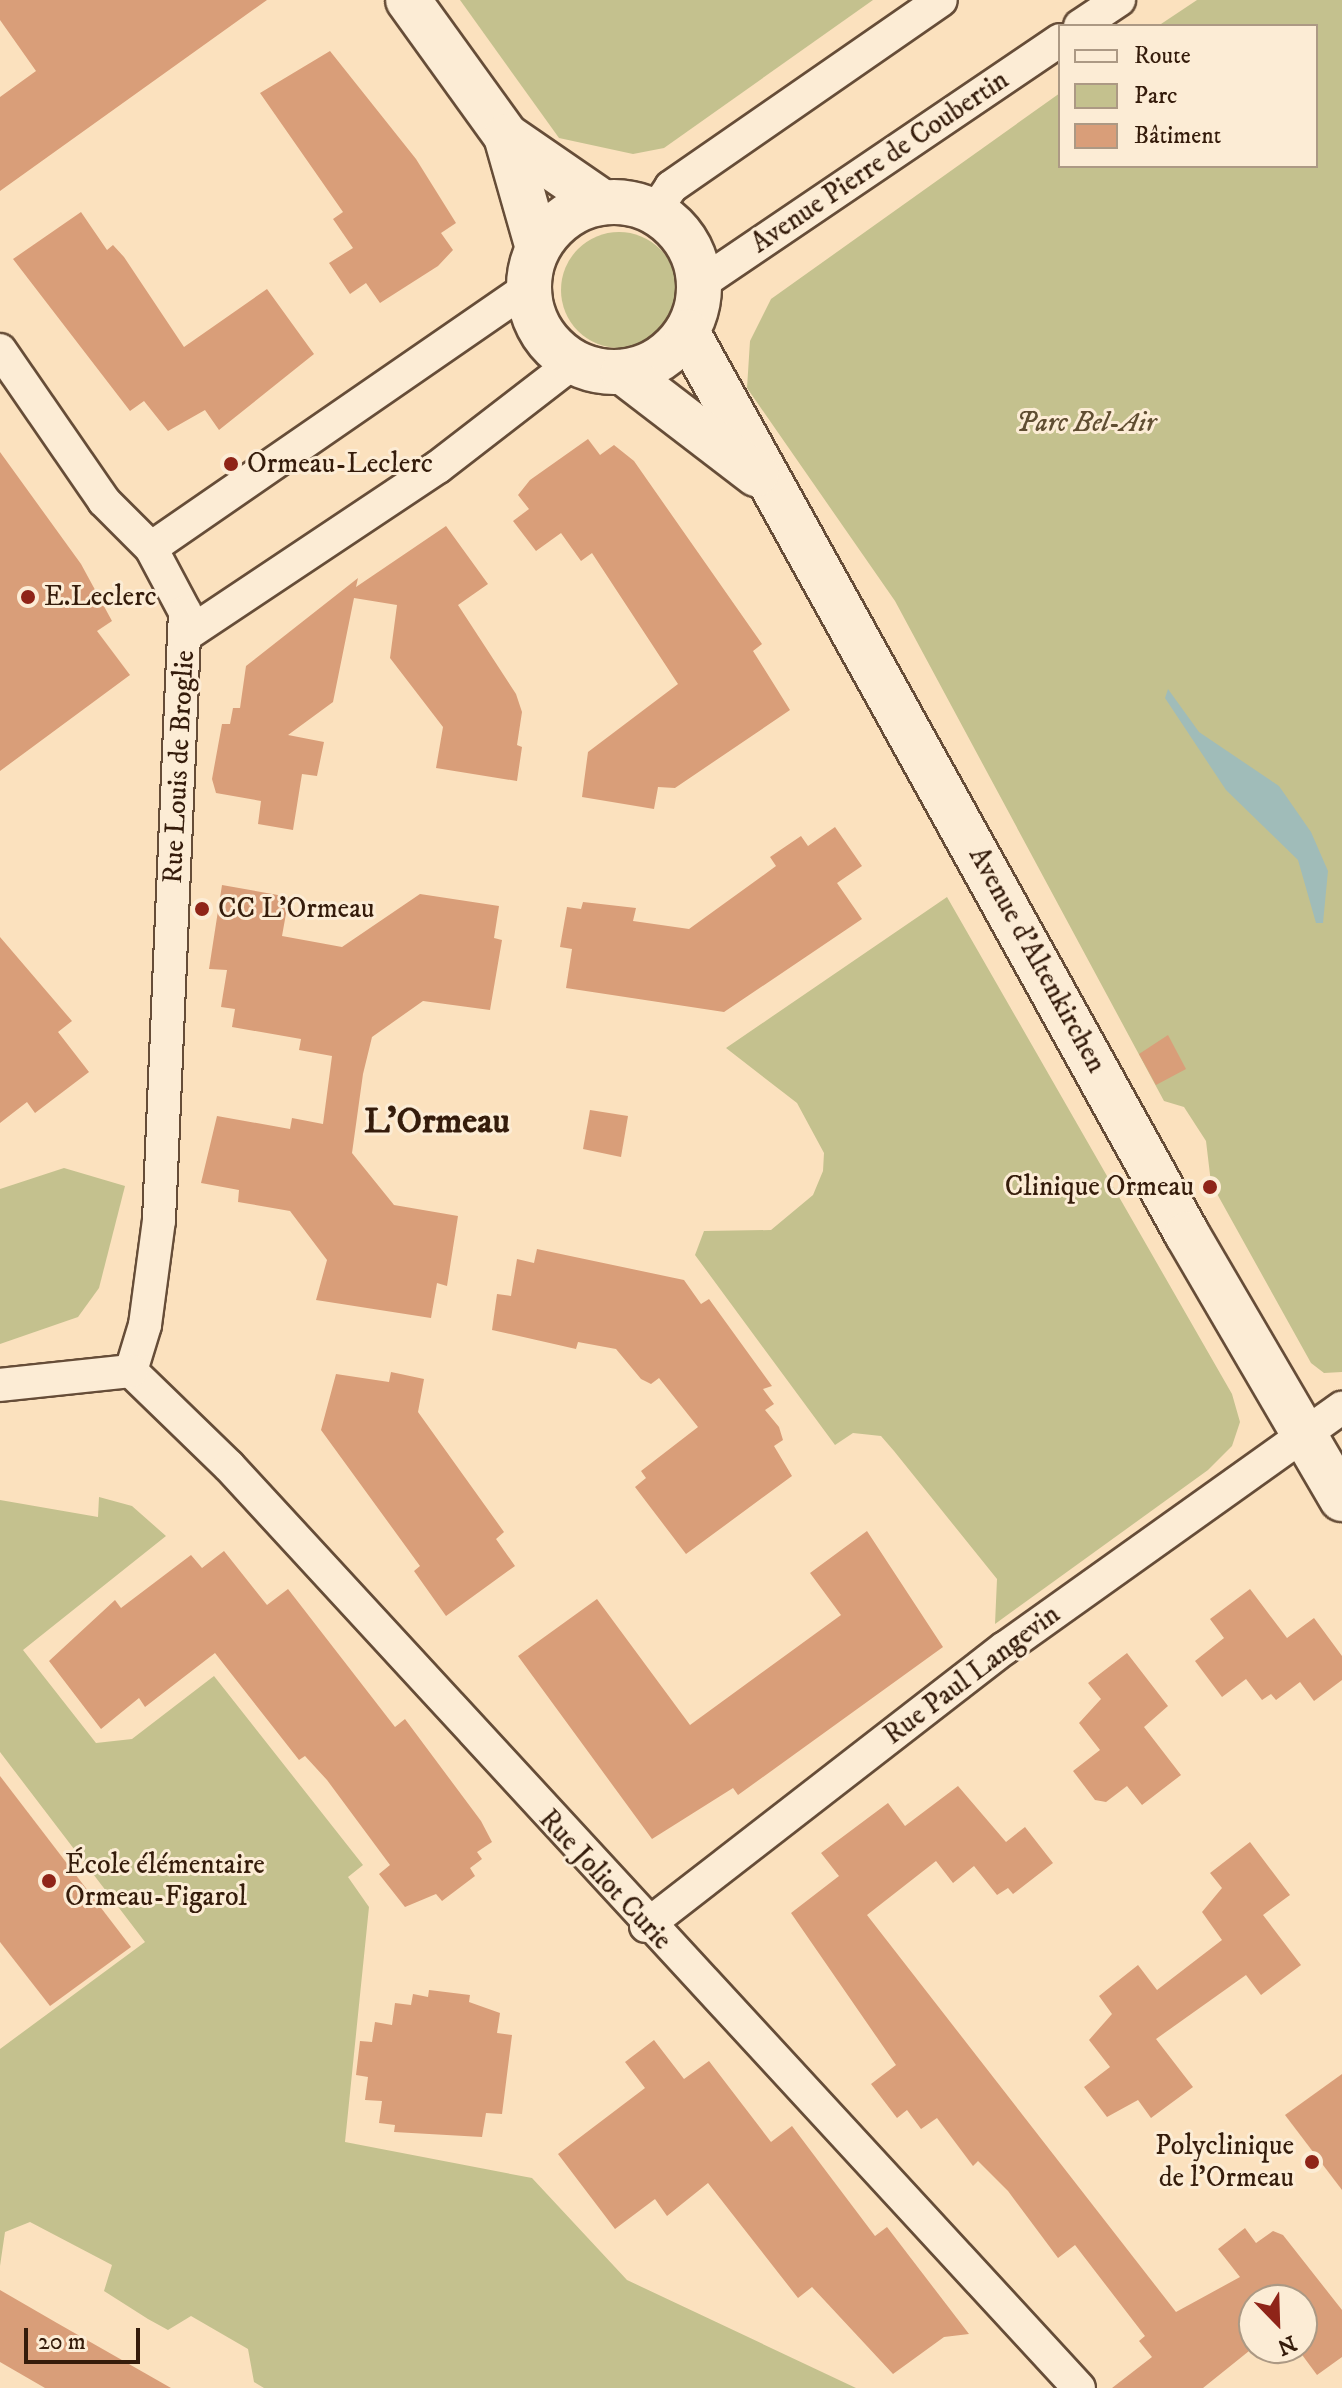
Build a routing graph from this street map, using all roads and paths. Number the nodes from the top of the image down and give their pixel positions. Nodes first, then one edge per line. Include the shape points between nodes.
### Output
1 (408, 0) edge
2 (941, 0) edge
3 (1119, 0) edge
4 (1083, 24) edge
5 (1058, 41) edge
6 (506, 136) junction
7 (602, 202) junction
8 (655, 211) junction
9 (533, 268) junction
10 (700, 284) junction
11 (687, 332) junction
12 (0, 350) edge
13 (574, 362) junction
14 (623, 372) junction
15 (770, 486) junction
16 (151, 548) junction
17 (186, 635) junction
18 (131, 1371) junction
19 (0, 1385) edge
20 (1342, 1408) edge
21 (1304, 1433) junction
22 (1342, 1499) edge
23 (646, 1926) junction
24 (1079, 2388) edge

1 - 6 street
2 - 8 street via 671,187
3 - 4 street
5 - 10 street, Avenue Pierre de Coubertin
6 - 7 street
6 - 9 street
7 - 8 street
7 - 9 street via 554,226
8 - 10 street via 687,242
9 - 13 street via 541,332
9 - 16 street
10 - 11 street
11 - 14 street via 648,366
11 - 15 street, Avenue d'Altenkirchen
12 - 16 street via 104,501
13 - 14 street
13 - 17 street, Rue Louis de Broglie via 438,467
14 - 15 street, Avenue d'Altenkirchen
15 - 21 street, Avenue d'Altenkirchen
16 - 17 street via 175,585
17 - 18 street, Rue Louis de Broglie via 159,1220 145,1325
18 - 19 street
18 - 23 street, Rue Joliot Curie via 229,1466
20 - 21 street, Rue Paul Langevin
21 - 22 street, Avenue d'Altenkirchen
21 - 23 street, Rue Paul Langevin via 1005,1648
23 - 24 street, Rue Joliot Curie

